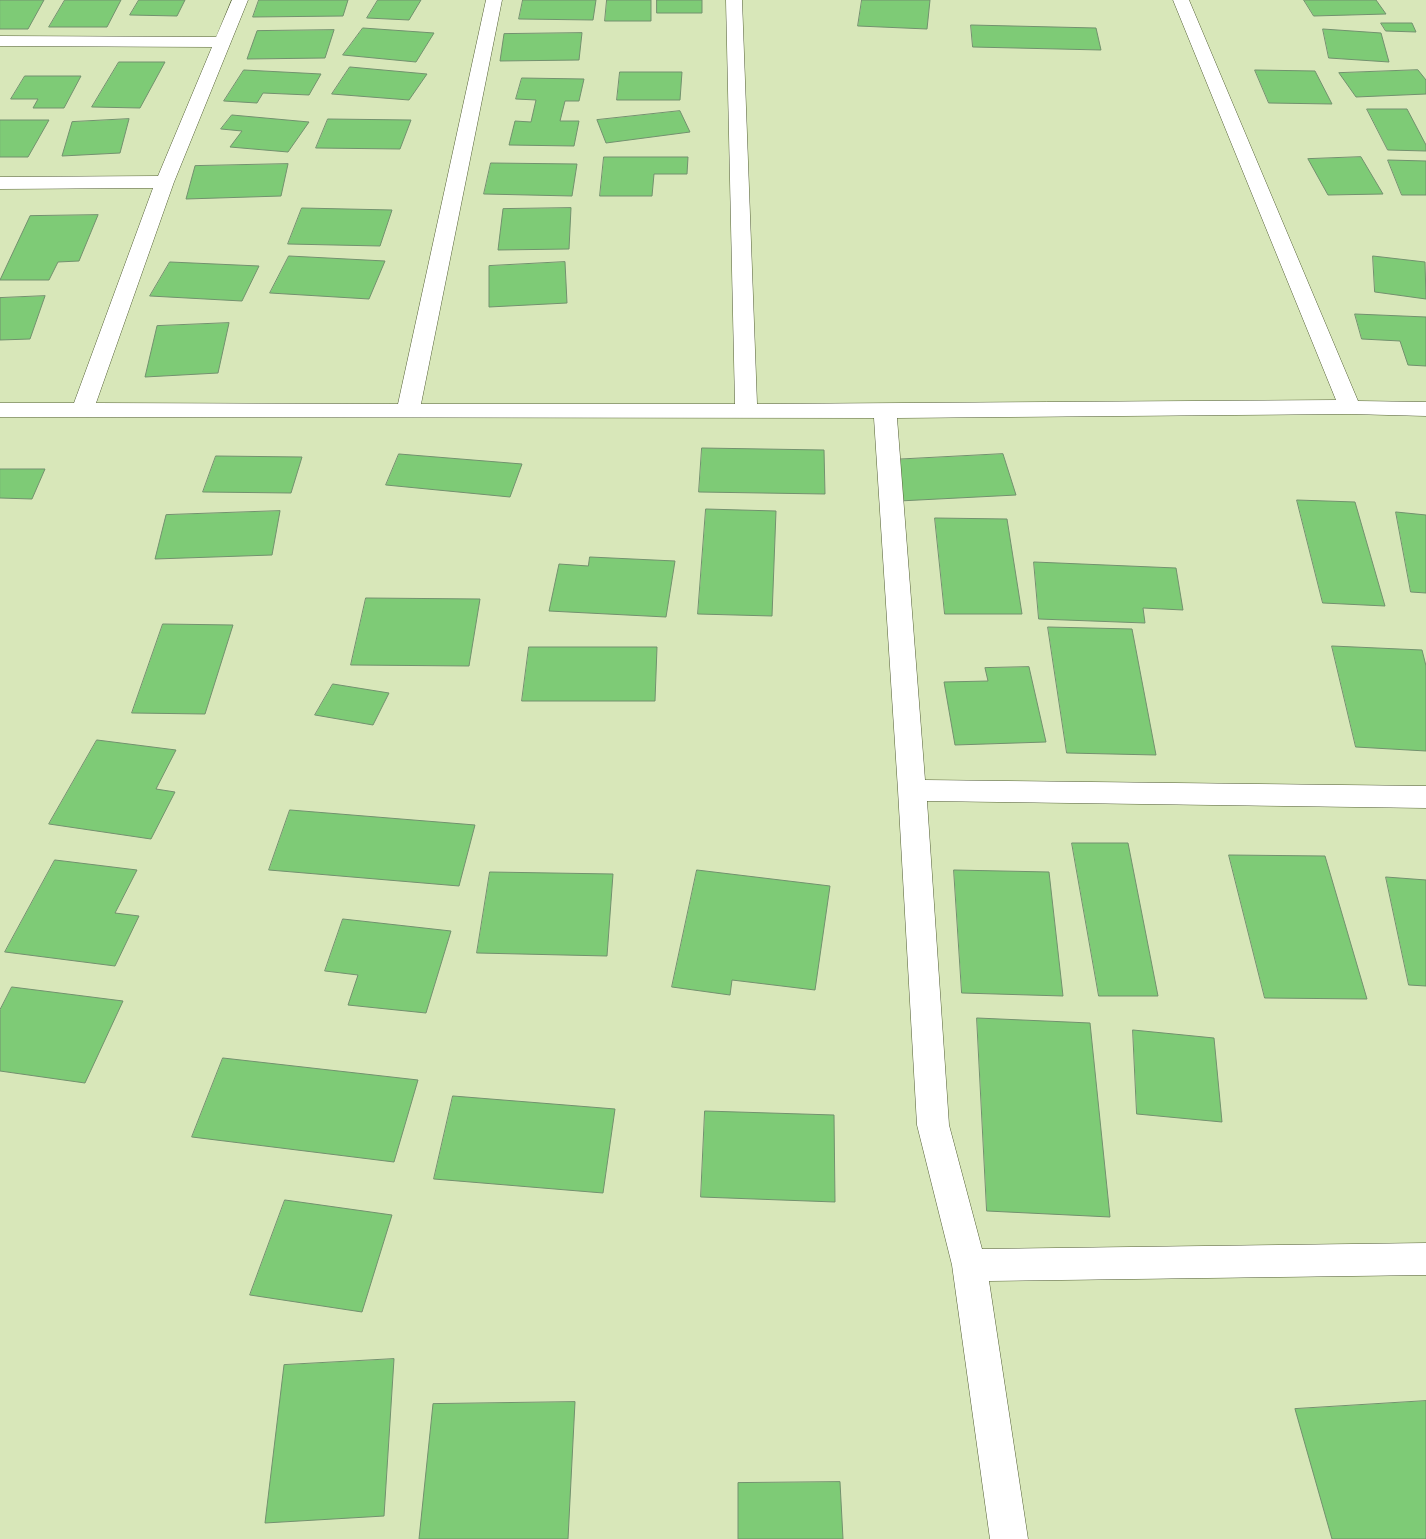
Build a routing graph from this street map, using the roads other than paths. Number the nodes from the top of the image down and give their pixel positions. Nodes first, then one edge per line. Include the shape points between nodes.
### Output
1 (240, 0) edge
2 (494, 0) edge
3 (734, 0) edge
4 (1181, 0) edge
5 (0, 41) edge
6 (222, 42) junction
7 (165, 182) junction
8 (0, 183) edge
9 (1350, 406) junction
10 (1426, 409) edge
11 (0, 410) edge
12 (83, 410) junction
13 (746, 410) junction
14 (408, 411) junction
15 (885, 412) junction
16 (912, 790) junction
17 (1426, 797) edge
18 (1426, 1259) edge
19 (969, 1265) junction
20 (1009, 1539) edge

1 - 6 street
2 - 14 street
3 - 13 street
4 - 9 street
5 - 6 street
6 - 7 street
7 - 8 street
7 - 12 street
9 - 10 street
9 - 15 street
11 - 12 street
12 - 14 street
13 - 14 street
13 - 15 street
15 - 16 street
16 - 17 street
16 - 19 street via 933,1125
18 - 19 street
19 - 20 street

